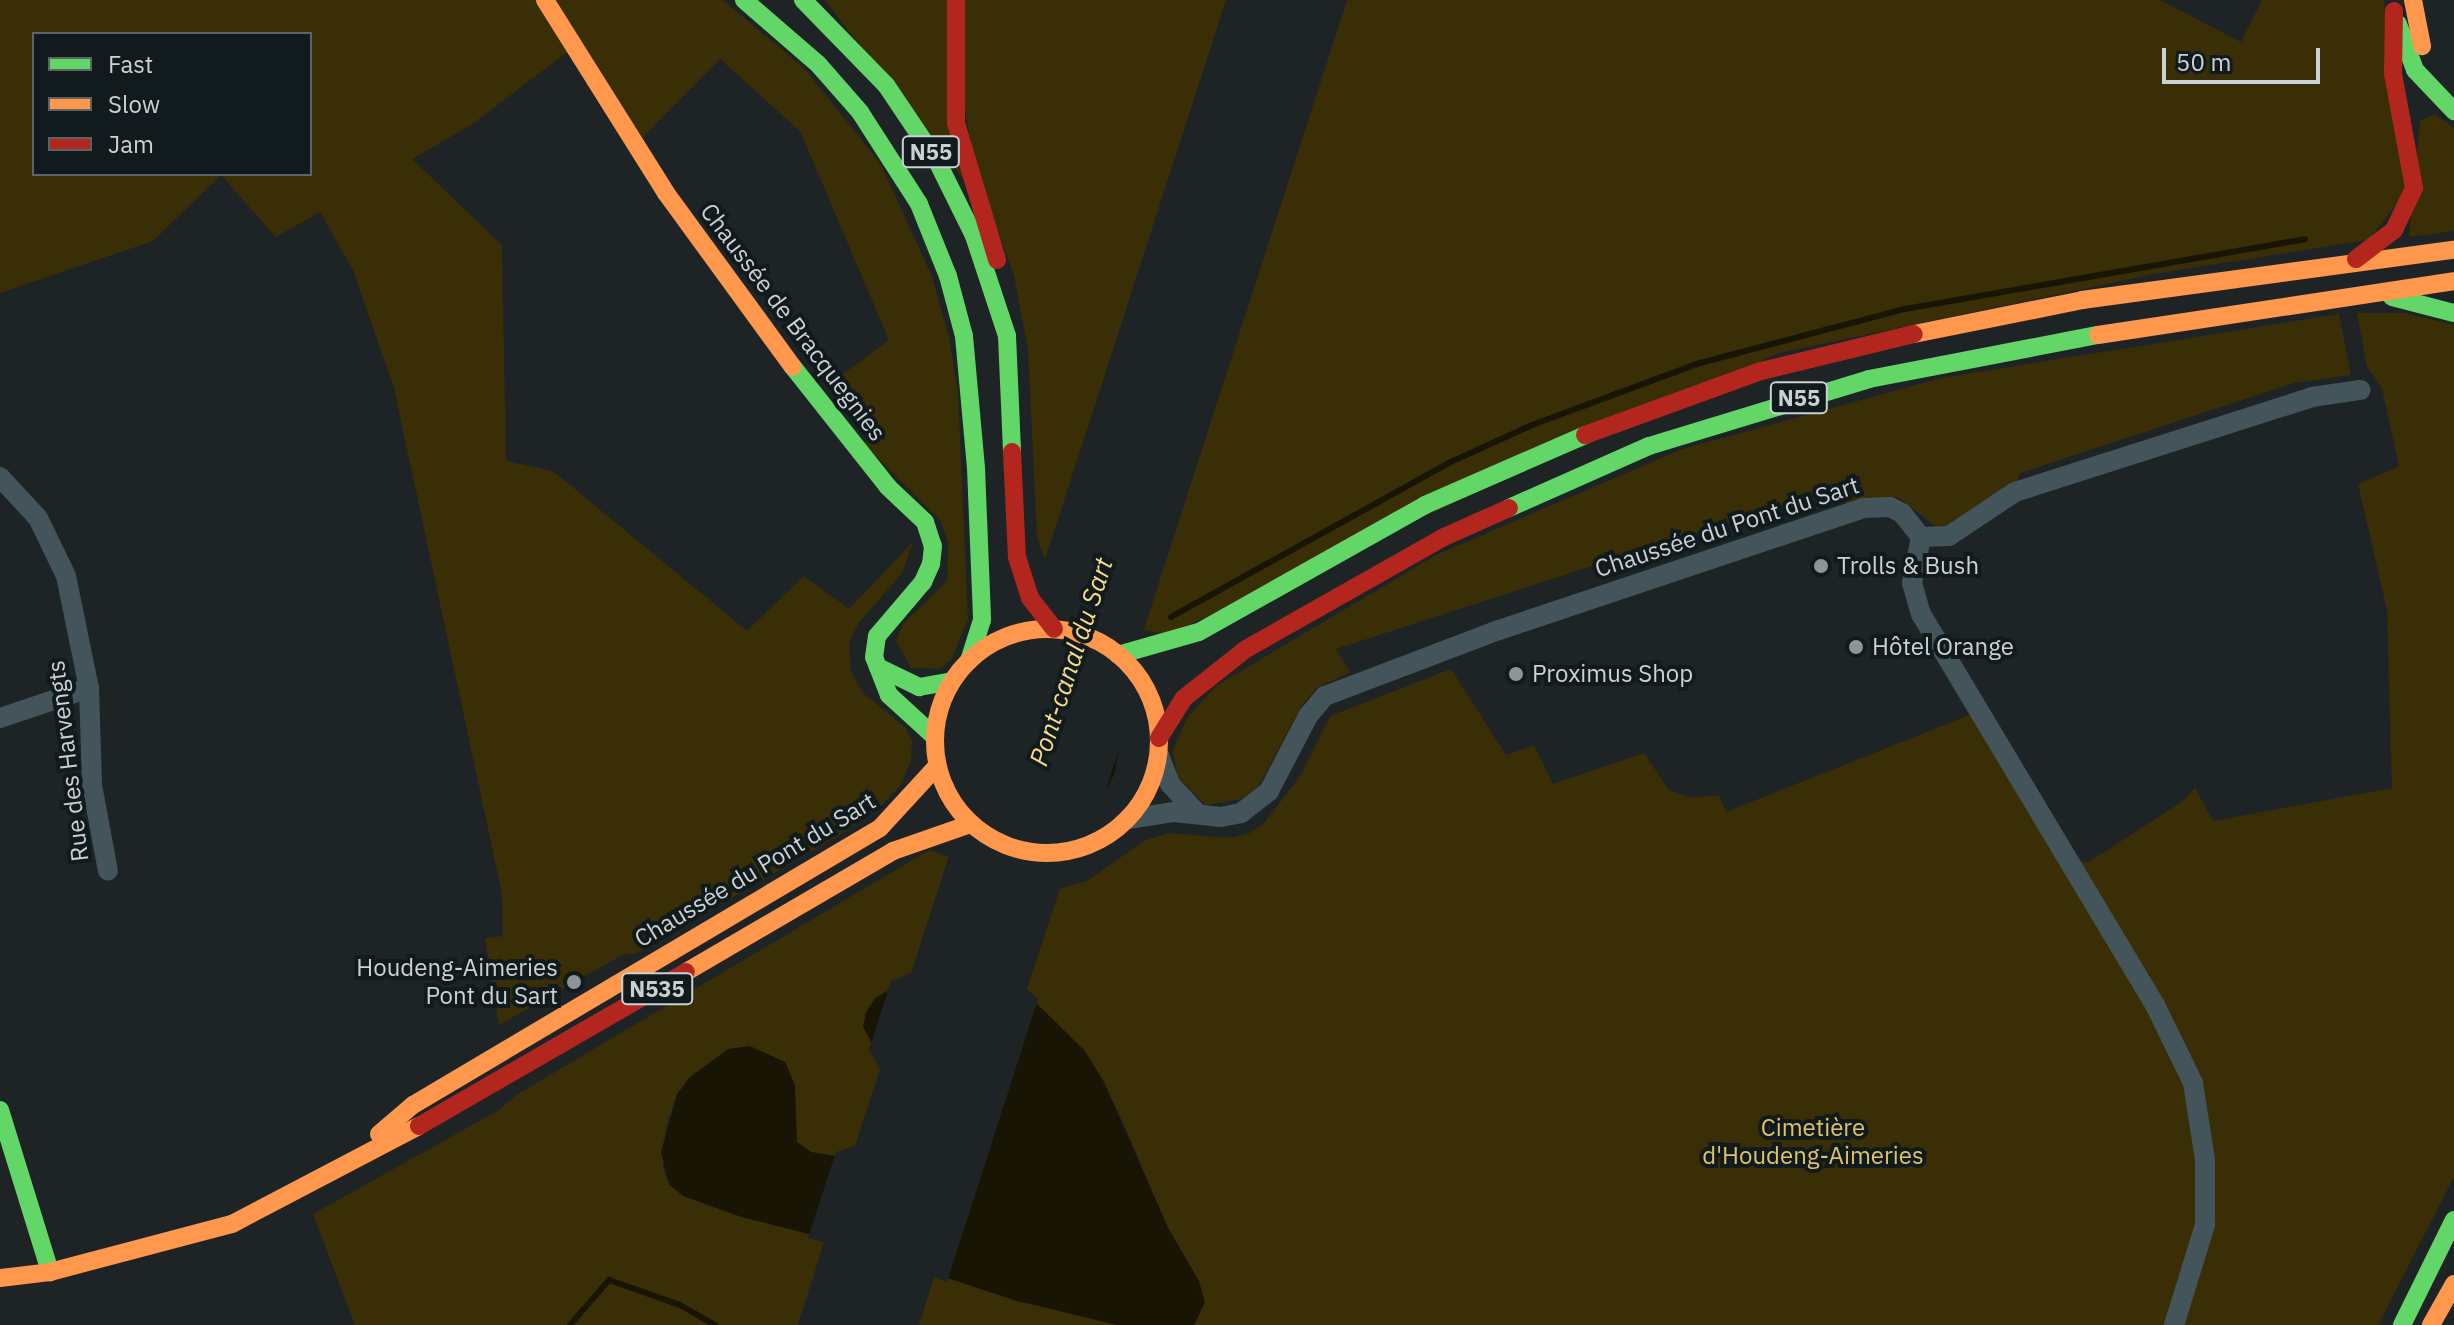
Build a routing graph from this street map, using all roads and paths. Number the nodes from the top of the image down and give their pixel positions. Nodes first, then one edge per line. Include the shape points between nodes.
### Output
1 (545, 0) edge
2 (744, 0) edge
3 (803, 0) edge
4 (956, 0) edge
5 (2413, 0) edge
6 (2394, 6) edge
7 (2448, 81) edge
8 (2454, 111) edge
9 (2454, 250) edge
10 (2356, 259) junction
11 (2454, 281) edge
12 (2375, 292) junction
13 (2454, 313) edge
14 (1007, 336) junction
15 (2360, 390) dead end
16 (0, 477) edge
17 (1921, 537) junction
18 (1054, 629) junction
19 (1118, 655) junction
20 (969, 661) junction
21 (878, 667) junction
22 (952, 681) junction
23 (89, 688) junction
24 (0, 718) edge
25 (935, 737) junction
26 (1159, 747) junction
27 (937, 766) junction
28 (1197, 813) junction
29 (1128, 819) junction
30 (970, 824) junction
31 (108, 871) dead end
32 (0, 1110) edge
33 (347, 1161) junction
34 (2454, 1220) edge
35 (50, 1272) junction
36 (0, 1278) edge
37 (2454, 1284) edge
38 (0, 1297) edge
39 (2174, 1325) edge
40 (2402, 1325) edge
41 (2431, 1325) edge

1 - 21 main road, Chaussée de Bracquegnies via 666,193 814,395 888,487 925,522 933,546 931,564 923,582 877,636
2 - 20 main road, N55 via 818,64 860,112 919,204 948,276 964,336 975,438 982,620
3 - 14 main road, N55 via 867,62 937,161 974,236
4 - 14 main road via 956,123 988,221
5 - 7 main road via 2424,51
6 - 8 main road via 2415,70
6 - 10 main road via 2393,74 2414,188 2394,230
9 - 10 main road, N55
10 - 19 main road, N55 via 2082,300 1857,345 1761,371 1529,455 1425,505 1199,632
11 - 12 main road, N55
12 - 13 main road
12 - 26 main road, N55 via 2090,336 1869,379 1649,446 1444,537 1246,649 1184,698
14 - 18 main road, N55 via 1017,557 1030,598
15 - 17 street via 2312,397 2015,492 1949,536
16 - 23 street, Rue des Harvengts via 38,518 55,546
17 - 28 street, Chaussée du Pont du Sart via 1890,507 1845,512 1342,686 1308,716 1269,791 1258,801 1232,815
17 - 39 street via 1912,583 1921,614 2148,994 2193,1083 2207,1196 2199,1255
18 - 19 main road via 1099,642
18 - 20 main road via 1017,633
19 - 26 main road via 1148,692
20 - 22 main road
21 - 22 main road via 919,687
21 - 25 main road via 889,695
22 - 25 main road
23 - 24 street
23 - 31 street, Rue des Harvengts via 92,785
25 - 27 main road
26 - 28 street via 1170,784
26 - 29 main road via 1143,800
27 - 30 main road via 949,798
27 - 33 main road, Chaussée du Pont du Sart / N535 via 880,828 413,1105
28 - 29 street, Chaussée du Pont du Sart
29 - 30 main road via 1092,844 1050,854 1007,847
30 - 33 main road, Chaussée du Pont du Sart / N535 via 893,851 428,1122
32 - 35 main road
33 - 35 main road, Chaussée du Pont du Sart / N535 via 232,1224
34 - 40 main road
35 - 36 main road, Chaussée du Pont du Sart / N535
35 - 38 main road, Chaussée du Pont du Sart / N535
37 - 41 main road

